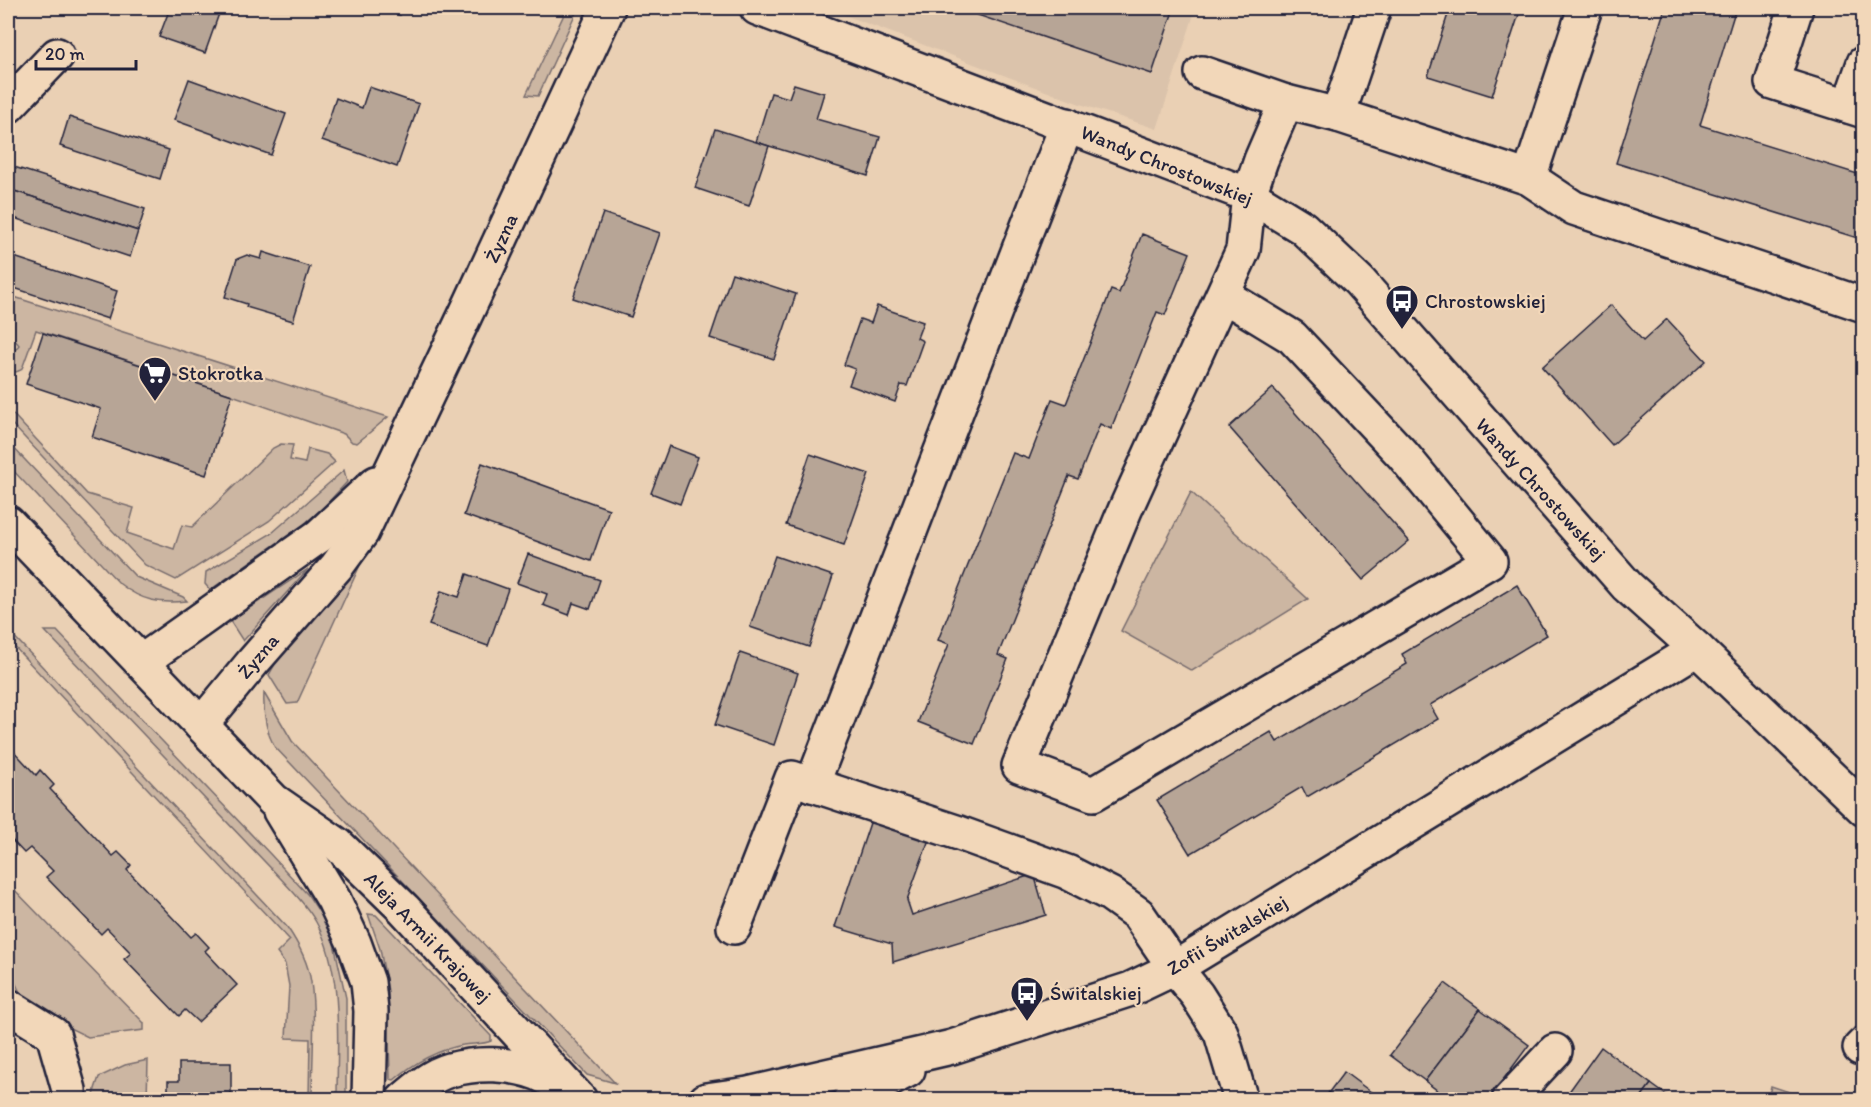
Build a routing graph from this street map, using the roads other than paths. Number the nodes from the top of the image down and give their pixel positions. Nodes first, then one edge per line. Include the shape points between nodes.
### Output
1 (608, 8) edge
2 (757, 8) edge
3 (1374, 8) edge
4 (1585, 8) edge
5 (1796, 8) edge
6 (808, 16) edge
7 (57, 55) dead end
8 (1863, 63) edge
9 (1202, 73) dead end
10 (1286, 102) junction
11 (8, 106) edge
12 (1856, 108) edge
13 (1338, 115) junction
14 (1067, 125) junction
15 (1529, 178) junction
16 (1250, 195) junction
17 (1223, 295) junction
18 (1863, 305) edge
19 (392, 467) junction
20 (8, 523) edge
21 (1697, 649) junction
22 (141, 662) junction
23 (201, 725) junction
24 (812, 784) junction
25 (273, 800) junction
26 (1863, 809) edge
27 (734, 927) dead end
28 (1175, 968) junction
29 (8, 1006) edge
30 (952, 1047) junction
31 (1555, 1051) dead end
32 (582, 1096) edge
33 (69, 1100) edge
34 (369, 1100) edge
35 (403, 1100) edge
36 (706, 1100) edge
37 (850, 1100) edge
38 (1241, 1100) edge
39 (1509, 1100) edge

1 - 19 street, Żyzna
2 - 6 street, Wandy Chrostowskiej
3 - 13 street
4 - 15 street
5 - 12 street via 1772,81
6 - 14 street, Wandy Chrostowskiej
7 - 11 street
8 - 12 street
9 - 10 street
10 - 13 street
10 - 16 street
13 - 15 street
14 - 16 street, Wandy Chrostowskiej
14 - 24 street
15 - 18 street via 1574,208
16 - 17 street via 1243,250
16 - 21 street, Wandy Chrostowskiej via 1303,228 1359,281 1628,586
17 - 17 street via 1125,510 1019,766 1093,794 1490,561 1403,455 1292,337
19 - 22 street, Żyzna via 319,536
19 - 23 street, Żyzna via 353,545
20 - 22 street, Aleja Armii Krajowej
21 - 26 street, Wandy Chrostowskiej
21 - 28 street, Zofii Świtalskiej
22 - 23 street, Aleja Armii Krajowej
23 - 25 street, Aleja Armii Krajowej
24 - 27 street via 792,778
24 - 28 street via 959,833 1067,873 1110,894 1138,914
25 - 32 street, Aleja Armii Krajowej via 338,845
25 - 34 street, Aleja Armii Krajowej via 334,900 368,981
28 - 30 street, Zofii Świtalskiej via 1131,989
28 - 38 street via 1221,1033
29 - 33 street via 53,1034
30 - 36 street, Zofii Świtalskiej
30 - 37 street
31 - 39 street
32 - 35 street via 537,1073 506,1065 449,1071 425,1082

